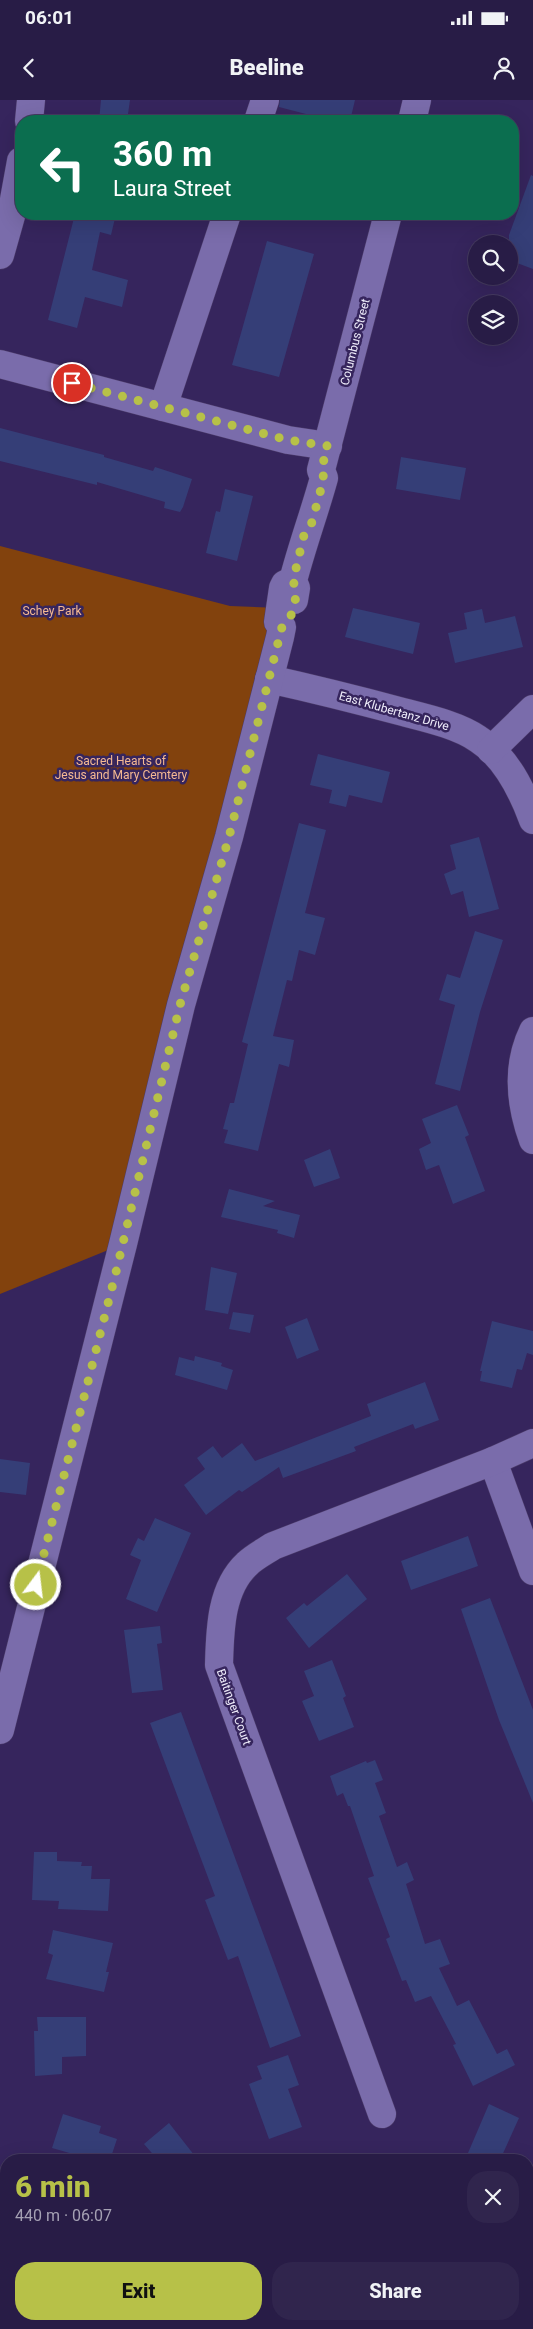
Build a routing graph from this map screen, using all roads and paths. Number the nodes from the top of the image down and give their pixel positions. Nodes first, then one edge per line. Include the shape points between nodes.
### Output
1 (31, 100) edge
2 (265, 100) edge
3 (417, 100) edge
4 (30, 115) edge
5 (260, 115) edge
6 (413, 115) edge
7 (15, 191) edge
8 (225, 220) edge
9 (386, 220) edge
10 (0, 255) edge
11 (0, 364) edge
12 (162, 407) junction
13 (325, 458) junction
14 (269, 679) junction
15 (533, 709) edge
16 (491, 750) junction
17 (533, 820) edge
18 (533, 1031) edge
19 (533, 1140) edge
20 (533, 1443) edge
21 (493, 1461) junction
22 (533, 1571) edge
23 (0, 1730) edge
24 (382, 2114) dead end

1 - 4 street
2 - 5 street
3 - 6 street
7 - 10 street
8 - 12 street
9 - 13 street, Columbus Street
11 - 12 street
12 - 13 street via 288,440
13 - 14 street, Columbus Street via 324,478 310,529 304,535 293,581 283,588 278,622 282,627
14 - 16 street, East Klubertanz Drive via 435,720 478,739
14 - 23 street, Columbus Street via 229,837 180,1005
15 - 16 street
16 - 17 street, East Klubertanz Drive via 513,776
18 - 19 street via 523,1066 521,1098
20 - 21 street, Baitinger Court
21 - 22 street
21 - 24 street, Baitinger Court via 273,1546 246,1565 229,1590 221,1621 219,1665

